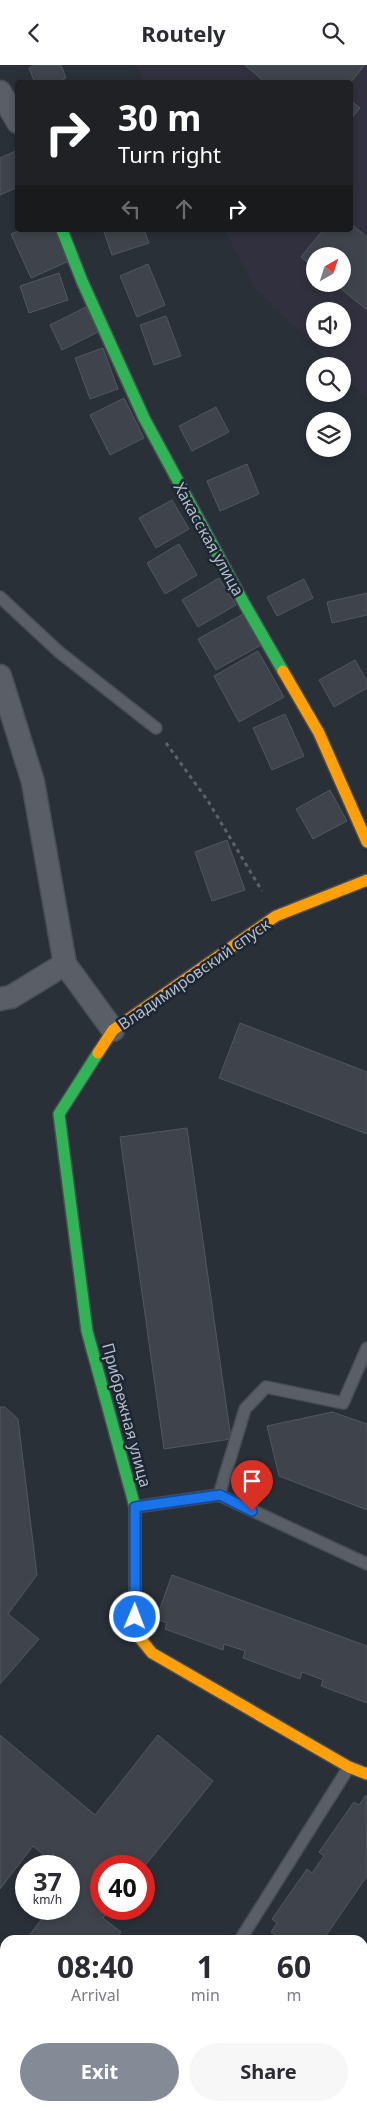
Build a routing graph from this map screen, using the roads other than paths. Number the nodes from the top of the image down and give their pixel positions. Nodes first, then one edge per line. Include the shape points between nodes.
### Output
1 (0, 92) edge
2 (15, 117) edge
3 (63, 232) edge
4 (0, 597) edge
5 (0, 676) edge
6 (156, 728) road end
7 (367, 842) edge
8 (367, 880) edge
9 (65, 964) junction
10 (5, 998) edge
11 (0, 1017) edge
12 (113, 1029) junction
13 (59, 1115) joint
14 (367, 1348) edge
15 (220, 1495) junction
16 (135, 1507) junction
17 (367, 1564) edge
18 (349, 1767) junction
19 (367, 1774) edge
20 (243, 1935) edge

1 - 2 street
3 - 7 street, Хакасская улица via 144,418 245,605 320,733
4 - 6 lane via 59,652
5 - 9 street via 33,782
8 - 12 street, Владимировский спуск via 276,916
9 - 10 street
9 - 12 street
10 - 11 street
12 - 13 street, Владимировский спуск
13 - 16 street, Прибрежная улица via 87,1331
14 - 15 lane via 343,1403 266,1387 245,1409
15 - 16 lane
15 - 17 lane
16 - 18 street, Прибрежная улица via 135,1632 152,1653
18 - 19 street, Прибрежная улица
18 - 20 lane

